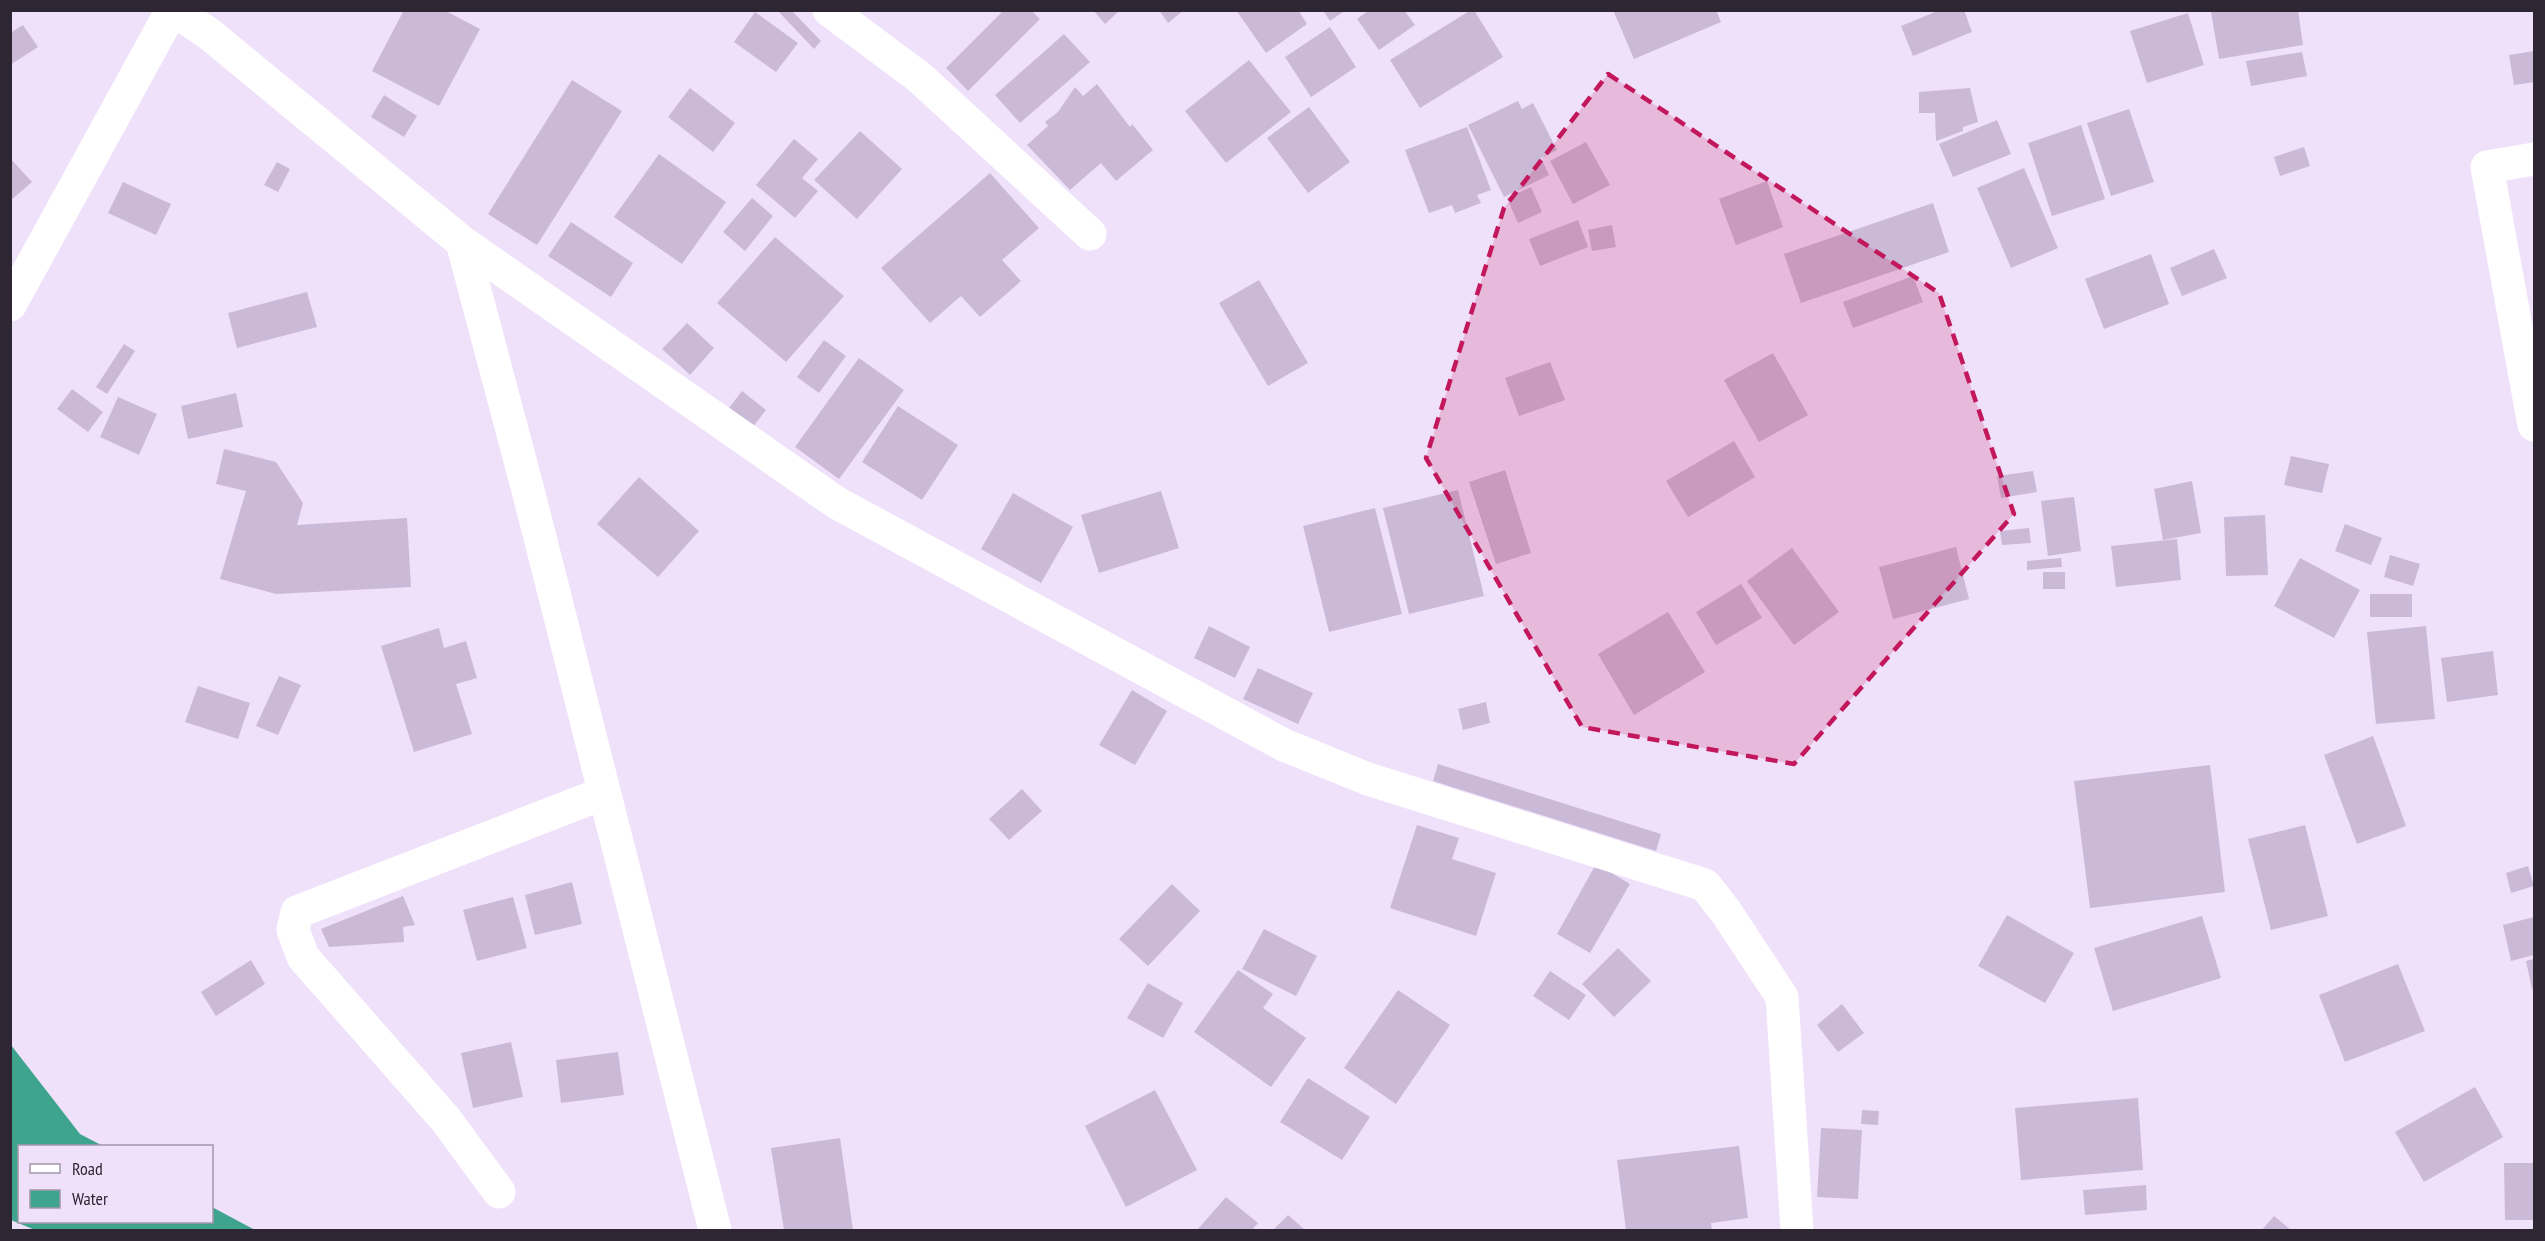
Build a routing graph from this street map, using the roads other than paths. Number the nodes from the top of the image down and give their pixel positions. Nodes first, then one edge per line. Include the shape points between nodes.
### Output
1 (173, 10) edge
2 (829, 10) edge
3 (2535, 159) edge
4 (1090, 234) dead end
5 (462, 242) junction
6 (10, 305) edge
7 (2535, 425) edge
8 (604, 793) junction
9 (499, 1192) dead end
10 (715, 1230) edge
11 (1797, 1230) edge

1 - 5 street via 208,33
1 - 6 street
2 - 4 street via 919,77
3 - 7 street via 2487,167
5 - 8 street
5 - 11 street via 837,503 1284,745 1368,779 1705,885 1782,997
8 - 9 street via 297,912 293,930 303,957 447,1120
8 - 10 street

